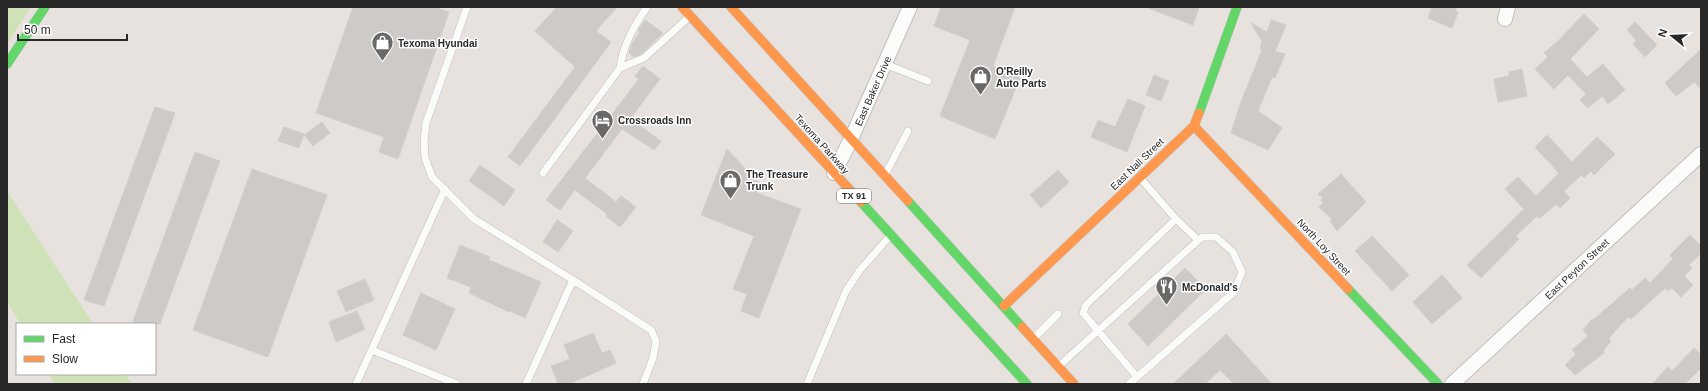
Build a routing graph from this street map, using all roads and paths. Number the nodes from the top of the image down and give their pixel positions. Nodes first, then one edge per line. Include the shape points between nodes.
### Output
1 (45, 7) edge
2 (467, 7) edge
3 (647, 7) edge
4 (682, 7) edge
5 (731, 7) edge
6 (910, 7) edge
7 (1237, 7) edge
8 (690, 16) junction
9 (7, 64) edge
10 (884, 64) junction
11 (620, 68) junction
12 (928, 81) dead end
13 (1194, 126) junction
14 (908, 131) dead end
15 (851, 139) junction
16 (1701, 154) edge
17 (543, 173) dead end
18 (834, 173) junction
19 (884, 175) junction
20 (1139, 178) junction
21 (445, 189) junction
22 (1176, 219) junction
23 (891, 235) junction
24 (1198, 240) junction
25 (573, 280) junction
26 (1004, 306) junction
27 (1058, 314) dead end
28 (1098, 332) junction
29 (1033, 338) junction
30 (372, 350) junction
31 (1059, 367) junction
32 (1137, 377) junction
33 (356, 384) edge
34 (457, 384) edge
35 (526, 384) edge
36 (643, 384) edge
37 (807, 384) edge
38 (1027, 384) edge
39 (1074, 384) edge
40 (1129, 384) edge
41 (1438, 384) edge
42 (1452, 384) edge

1 - 9 main road
2 - 21 lane via 426,123 425,158 432,177
3 - 11 lane via 630,31 621,56
4 - 8 main road, Texoma Parkway / TX 91
5 - 15 main road
6 - 10 street, East Baker Drive
7 - 13 main road, East Nall Street
8 - 11 lane via 644,58
8 - 18 main road, Texoma Parkway / TX 91
10 - 12 lane
10 - 15 street, East Baker Drive
11 - 17 lane
13 - 20 main road, East Nall Street
13 - 41 main road, North Loy Street
14 - 19 lane
15 - 18 street, East Baker Drive
15 - 19 main road
16 - 42 street, East Peyton Street
18 - 23 main road, Texoma Parkway / TX 91
19 - 26 main road
20 - 22 lane
20 - 26 main road, East Nall Street
21 - 25 lane via 474,219
21 - 30 lane
22 - 24 lane
22 - 28 lane via 1086,305 1083,313
23 - 37 lane via 860,270 846,291
23 - 38 main road, Texoma Parkway / TX 91 via 1017,377
24 - 28 lane
24 - 32 lane via 1202,237 1216,238 1233,252 1242,272 1234,292
25 - 35 lane
25 - 36 lane via 651,330 656,341 653,358
26 - 29 main road
27 - 29 lane
28 - 31 lane
28 - 32 lane
29 - 31 main road
30 - 33 lane
30 - 34 lane
31 - 39 main road
32 - 40 lane

